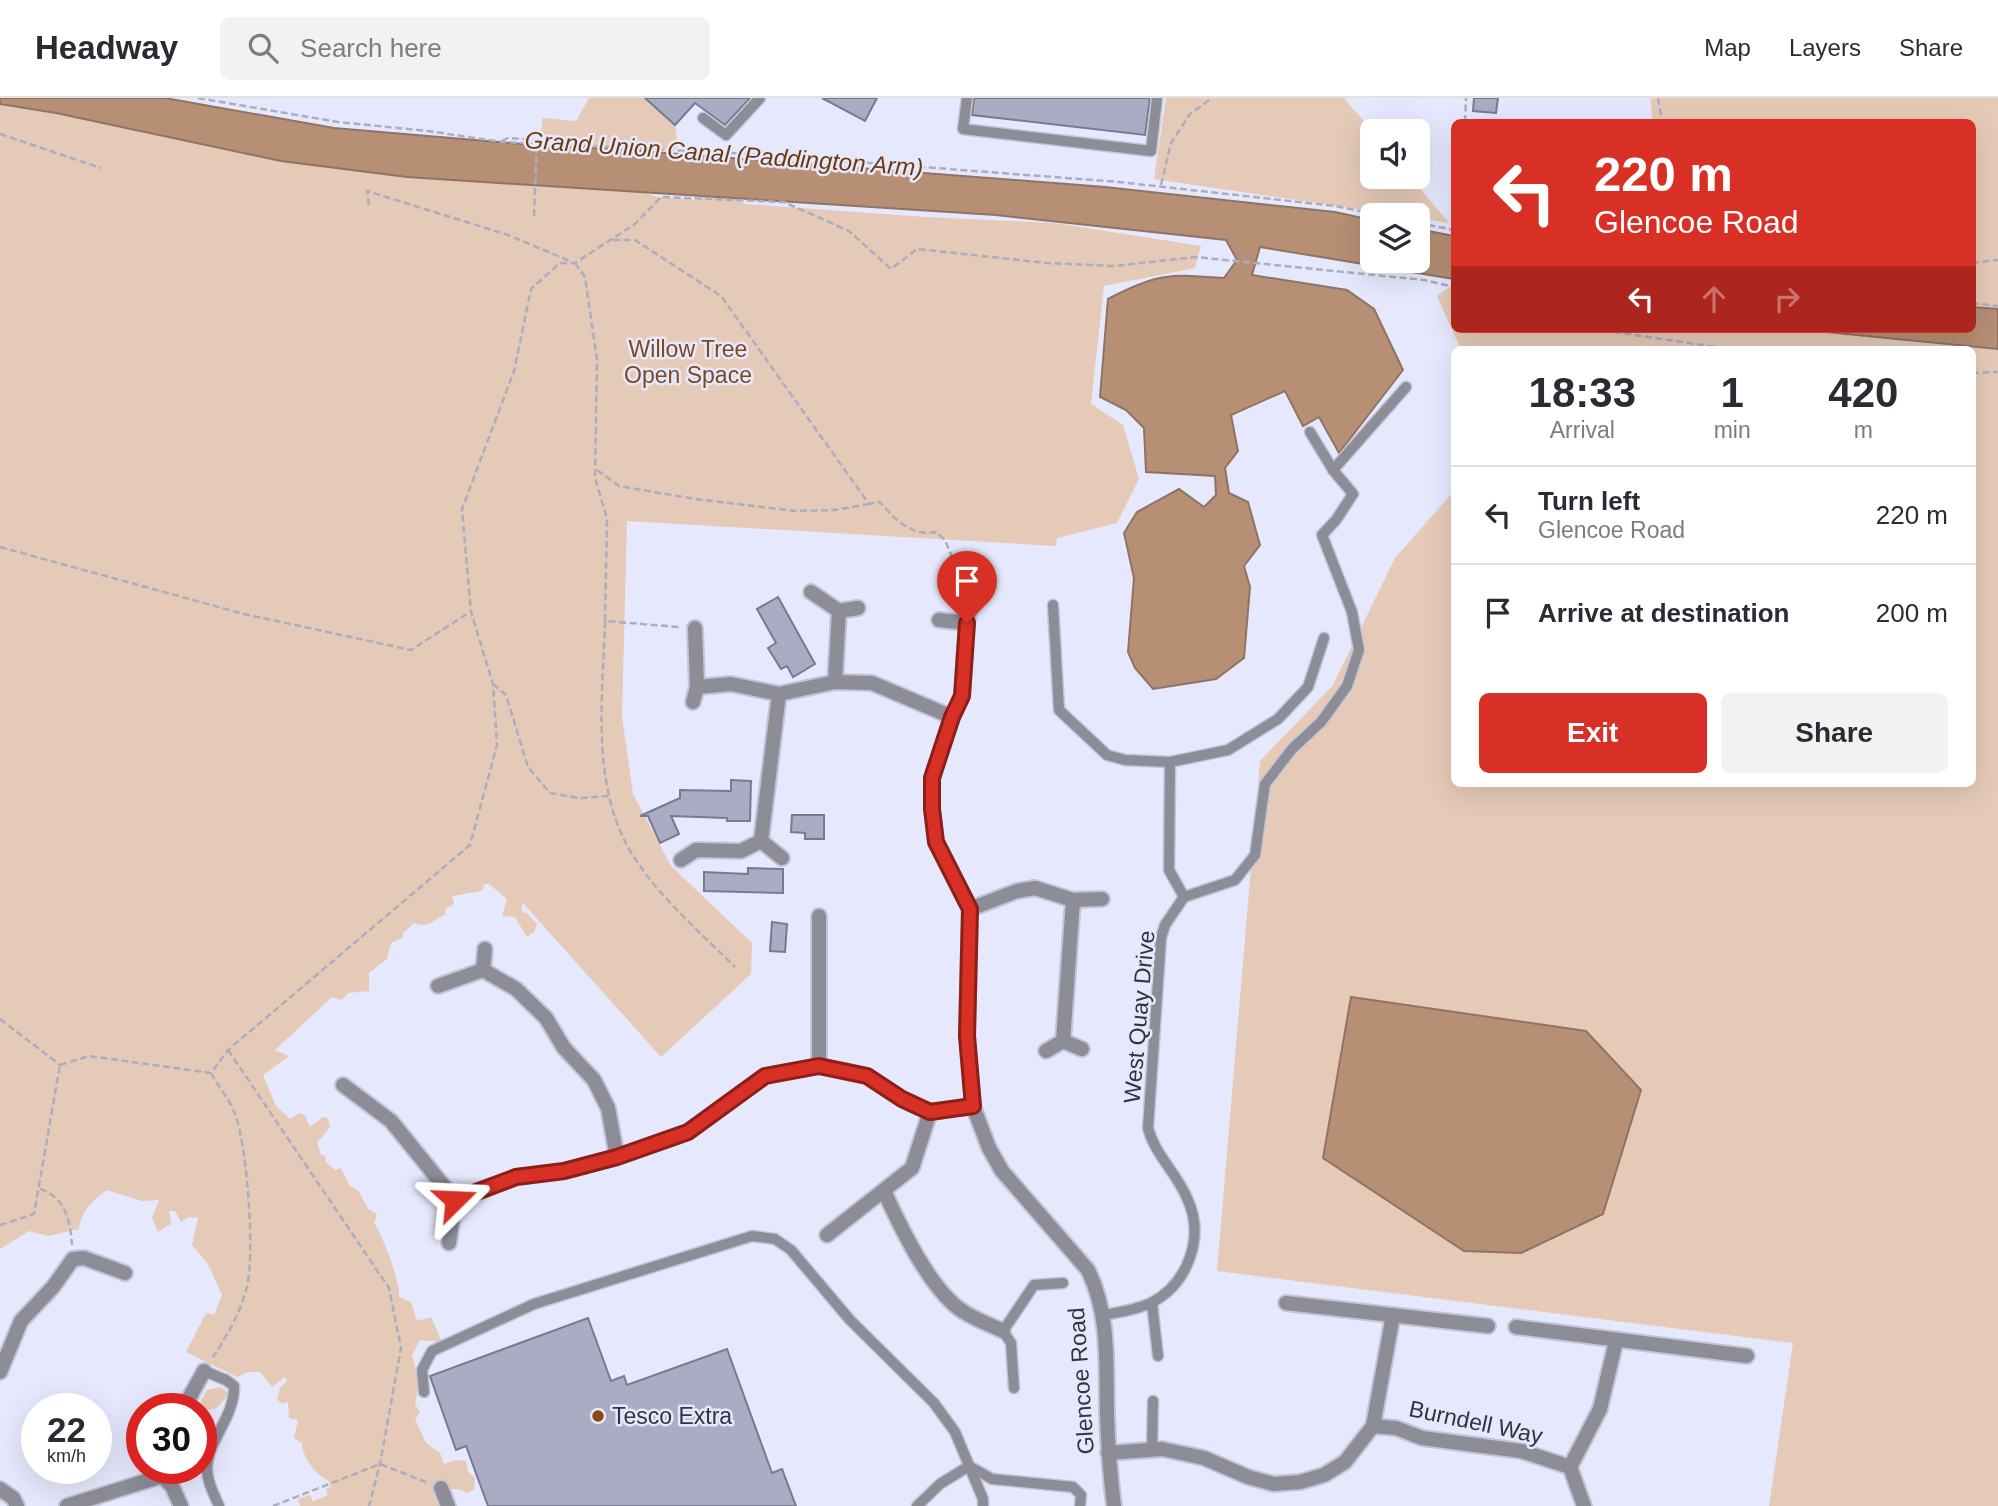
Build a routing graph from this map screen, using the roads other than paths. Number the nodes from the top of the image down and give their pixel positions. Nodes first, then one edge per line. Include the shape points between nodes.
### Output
1 (760, 98) edge
2 (967, 98) edge
3 (1157, 98) edge
4 (703, 118) dead end
5 (1406, 387) dead end
6 (1310, 432) dead end
7 (1333, 470) junction
8 (811, 592) dead end
9 (970, 598) road end
10 (1053, 606) dead end
11 (858, 608) dead end
12 (839, 611) junction
13 (939, 620) dead end
14 (967, 623) junction
15 (695, 628) road end
16 (1324, 638) dead end
17 (835, 682) junction
18 (696, 687) junction
19 (779, 694) junction
20 (693, 702) dead end
21 (952, 717) junction
22 (1170, 762) junction
23 (761, 841) junction
24 (782, 858) dead end
25 (681, 860) dead end
26 (1184, 897) junction
27 (1102, 899) dead end
28 (1073, 900) junction
29 (970, 909) junction
30 (819, 916) dead end
31 (485, 949) dead end
32 (482, 970) junction
33 (439, 986) dead end
34 (1063, 1041) junction
35 (1082, 1049) dead end
36 (1046, 1051) dead end
37 (819, 1066) junction
38 (343, 1085) dead end
39 (973, 1106) junction
40 (930, 1112) junction
41 (617, 1157) junction
42 (884, 1191) junction
43 (455, 1200) junction
44 (827, 1235) dead end
45 (449, 1243) dead end
46 (125, 1273) dead end
47 (1063, 1283) dead end
48 (1152, 1303) junction
49 (1286, 1303) dead end
50 (1104, 1315) junction
51 (1393, 1315) junction
52 (1488, 1326) dead end
53 (1516, 1327) dead end
54 (1003, 1331) junction
55 (1616, 1341) junction
56 (1158, 1356) dead end
57 (1747, 1356) dead end
58 (204, 1371) joint
59 (0, 1372) edge
60 (1014, 1388) dead end
61 (424, 1392) dead end
62 (192, 1393) edge
63 (1153, 1401) dead end
64 (1373, 1426) junction
65 (1152, 1450) junction
66 (1108, 1453) junction
67 (969, 1466) junction
68 (1570, 1467) junction
69 (129, 1484) edge
70 (171, 1484) edge
71 (441, 1488) road end
72 (0, 1489) edge
73 (17, 1506) edge
74 (67, 1506) edge
75 (181, 1506) edge
76 (219, 1506) edge
77 (448, 1506) edge
78 (917, 1506) edge
79 (983, 1506) edge
80 (1080, 1506) edge
81 (1114, 1506) edge
82 (1584, 1506) edge

1 - 4 lane via 726,135
2 - 3 lane via 963,129 1151,151
5 - 7 lane
6 - 7 lane
7 - 26 lane via 1353,494 1322,535 1352,612 1359,650 1347,686 1265,784 1255,855 1235,880
8 - 12 street
9 - 14 street, Glencoe Road
10 - 22 lane via 1059,710 1107,755
11 - 12 street
12 - 17 street
13 - 14 street
14 - 21 street, Glencoe Road via 962,696
15 - 18 street
16 - 22 lane via 1308,687 1278,719 1228,750
17 - 19 street
17 - 21 street via 872,683
18 - 19 street via 731,684
18 - 20 street
19 - 23 street
21 - 29 street, Glencoe Road via 932,778 932,809 936,842
22 - 26 lane via 1168,870
23 - 24 street
23 - 25 street via 741,851 696,850
26 - 48 lane, West Quay Drive via 1161,937 1148,1128 1153,1146 1187,1196 1195,1222 1192,1255 1174,1287
27 - 28 street
28 - 29 street via 1035,888
28 - 34 street
29 - 39 street, Glencoe Road via 967,1036
30 - 37 street
31 - 32 street
32 - 33 street
32 - 41 street via 516,989 546,1018 564,1048 594,1080 608,1108
34 - 35 street
34 - 36 street
37 - 40 street via 867,1076
37 - 41 street via 765,1076 688,1132
38 - 43 street via 391,1121
39 - 40 street
39 - 50 street, Glencoe Road via 1002,1171 1088,1270
40 - 42 street via 912,1168
41 - 43 street via 516,1177
42 - 44 street
42 - 54 street via 930,1277 962,1311
43 - 45 street
46 - 59 street via 84,1258 73,1259 21,1321
47 - 54 lane via 1034,1285
48 - 50 lane, West Quay Drive
48 - 56 lane
49 - 51 street
50 - 66 street, Glencoe Road
51 - 52 street
51 - 64 street
53 - 55 street
54 - 60 lane via 1011,1343
55 - 57 street
55 - 68 street via 1601,1409
58 - 62 street
58 - 76 lane via 234,1386 229,1416 207,1468
61 - 67 lane via 422,1370 432,1351 534,1304 752,1236 775,1239 791,1250 849,1320 934,1403 955,1432
63 - 65 lane
64 - 65 street via 1345,1462 1300,1482 1274,1484 1204,1458
64 - 68 street, Burndell Way via 1396,1428 1422,1438 1521,1451
65 - 66 street
66 - 81 street, Glencoe Road
67 - 78 lane
67 - 79 lane
67 - 80 lane via 992,1479 1073,1487 1081,1495
68 - 82 street
69 - 74 street
70 - 75 street
71 - 77 street
72 - 73 street

